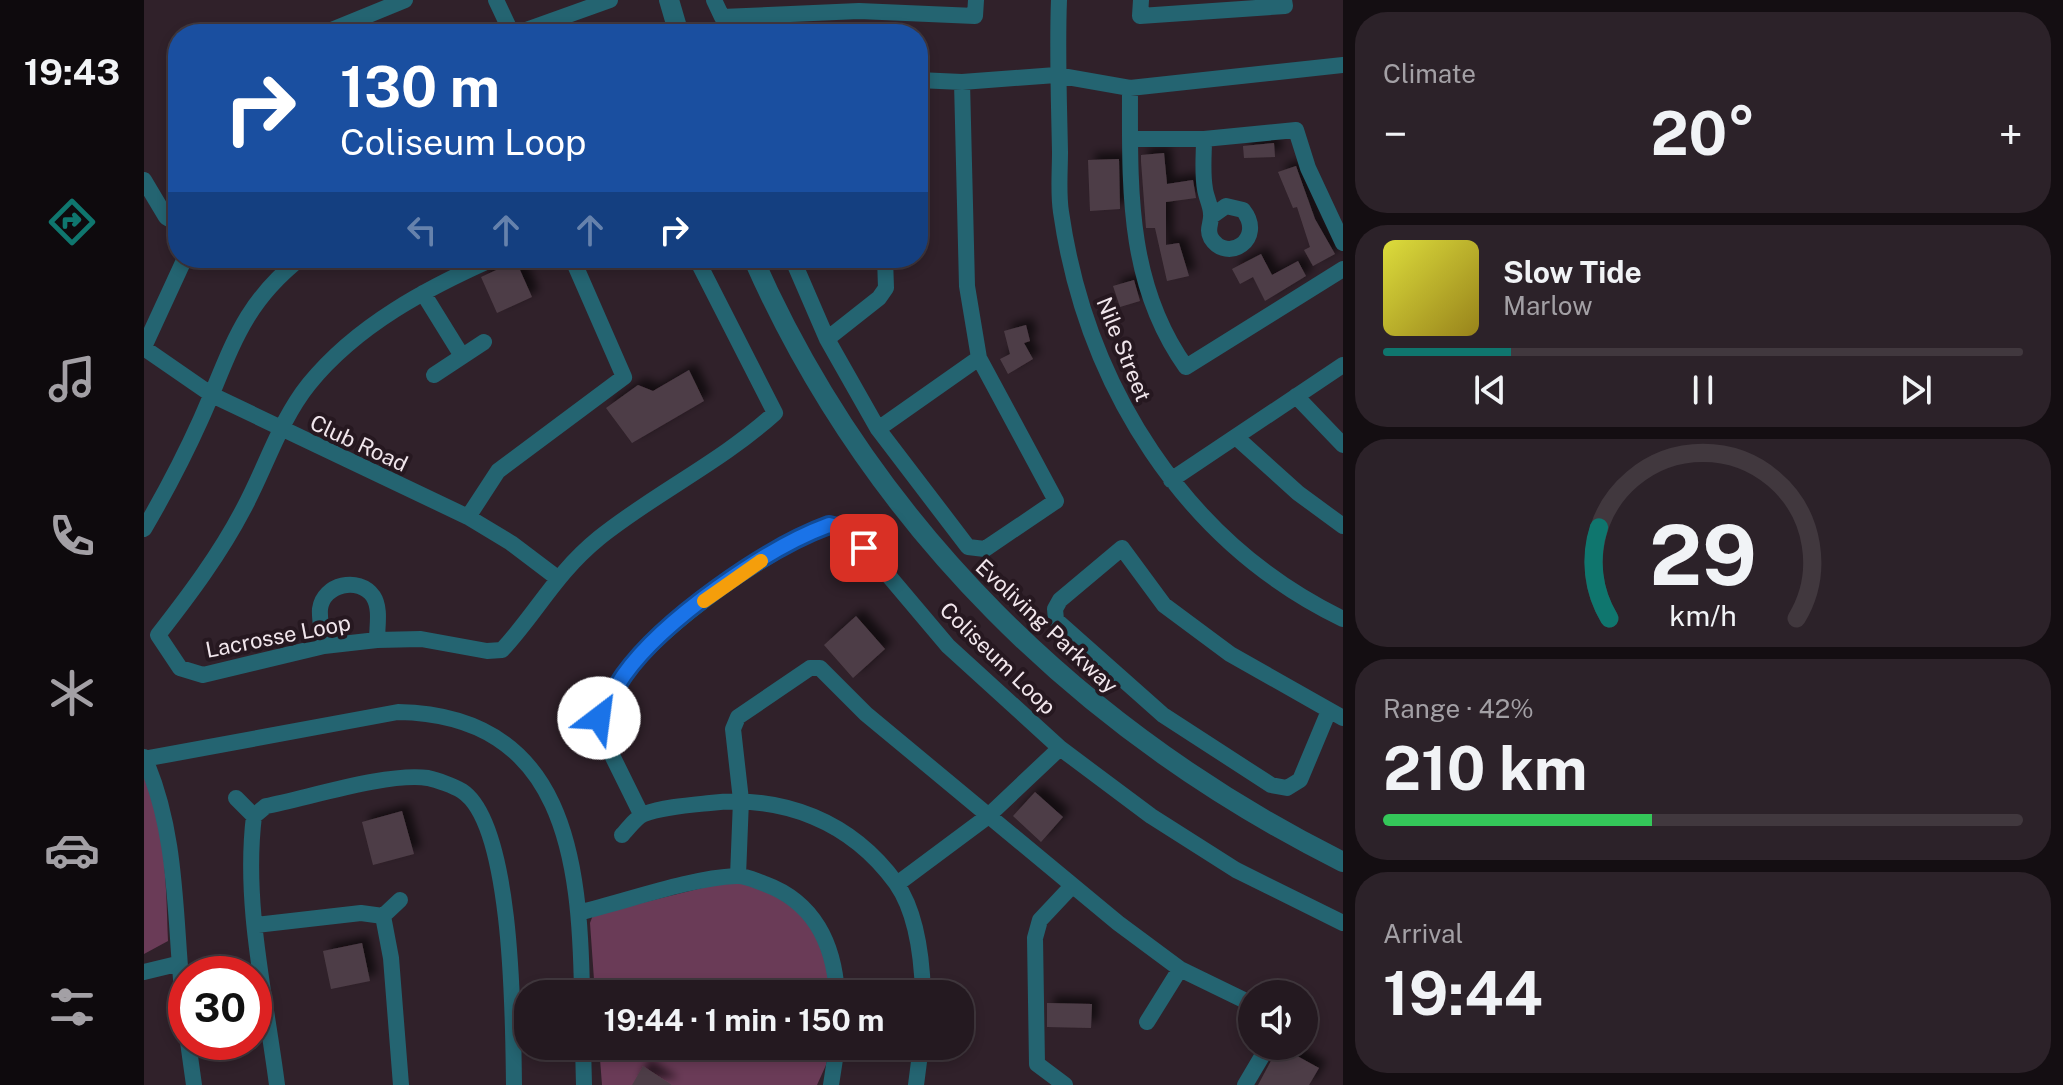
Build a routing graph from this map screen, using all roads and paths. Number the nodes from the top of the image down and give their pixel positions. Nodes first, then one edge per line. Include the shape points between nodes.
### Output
1 (405, 0) edge
2 (496, 0) edge
3 (610, 0) edge
4 (669, 0) edge
5 (714, 0) edge
6 (976, 0) edge
7 (1059, 0) edge
8 (1285, 3) edge
9 (1141, 8) edge
10 (346, 24) edge
11 (508, 24) edge
12 (542, 24) edge
13 (676, 24) edge
14 (1343, 65) edge
15 (1056, 75) junction
16 (928, 80) edge
17 (962, 82) junction
18 (1130, 88) junction
19 (1130, 139) junction
20 (1204, 139) junction
21 (144, 180) edge
22 (1212, 216) dead end
23 (168, 218) edge
24 (1343, 243) edge
25 (180, 268) edge
26 (288, 268) edge
27 (474, 268) edge
28 (576, 268) edge
29 (701, 268) edge
30 (758, 268) edge
31 (796, 268) edge
32 (885, 268) edge
33 (1343, 269) edge
34 (423, 293) junction
35 (827, 339) junction
36 (484, 342) dead end
37 (144, 348) edge
38 (462, 356) junction
39 (979, 358) junction
40 (1343, 365) edge
41 (434, 375) dead end
42 (212, 395) junction
43 (1296, 396) junction
44 (878, 429) junction
45 (280, 431) junction
46 (1237, 438) junction
47 (1343, 445) edge
48 (1171, 480) junction
49 (468, 517) junction
50 (1343, 526) edge
51 (144, 529) edge
52 (556, 577) junction
53 (1343, 619) edge
54 (151, 635) edge
55 (377, 640) junction
56 (324, 646) junction
57 (1335, 716) edge
58 (1060, 748) junction
59 (144, 758) edge
60 (236, 798) dead end
61 (741, 800) junction
62 (641, 814) junction
63 (254, 816) junction
64 (987, 817) junction
65 (622, 835) dead end
66 (1343, 862) edge
67 (738, 876) junction
68 (897, 884) junction
69 (1071, 887) junction
70 (400, 900) dead end
71 (581, 912) junction
72 (383, 916) junction
73 (1343, 923) edge
74 (256, 925) junction
75 (177, 956) edge
76 (168, 966) edge
77 (1180, 969) junction
78 (144, 972) edge
79 (582, 980) edge
80 (836, 980) edge
81 (921, 980) edge
82 (1238, 997) edge
83 (1147, 1022) dead end
84 (191, 1060) edge
85 (583, 1060) edge
86 (835, 1060) edge
87 (919, 1060) edge
88 (1260, 1060) edge
89 (194, 1085) edge
90 (277, 1085) edge
91 (401, 1085) edge
92 (514, 1085) edge
93 (584, 1085) edge
94 (831, 1085) edge
95 (916, 1085) edge
96 (1065, 1085) edge
97 (1245, 1085) edge

1 - 10 street
2 - 11 street
3 - 12 street
4 - 13 street
5 - 6 street via 722,17 859,11 975,16
7 - 15 street, Nile Street
8 - 9 street
14 - 18 street
15 - 17 street
15 - 18 street
15 - 48 street, Nile Street via 1060,209 1072,276 1128,419
16 - 17 street
17 - 39 street via 967,286
18 - 19 street
19 - 20 street
19 - 33 street via 1128,183 1141,268 1168,342 1186,367
20 - 22 street via 1204,188
20 - 24 street via 1296,130
21 - 23 street
25 - 37 street
26 - 42 street via 270,282 241,324
27 - 34 street, Lacrosse Loop
28 - 49 street via 624,377 498,471
29 - 52 street, Lacrosse Loop via 775,413 698,472 647,501
30 - 66 street, Evoliving Parkway via 816,379 876,472 989,610 1112,719 1254,813
31 - 35 street
32 - 35 street via 886,288 879,298
34 - 38 street
34 - 45 street, Lacrosse Loop via 343,349 310,383
35 - 44 street
36 - 38 street
37 - 42 street, Club Road
38 - 41 street
39 - 44 street
39 - 44 street via 1056,501 985,549 968,547
40 - 43 street
42 - 45 street, Club Road
42 - 51 street
43 - 46 street
43 - 47 street
45 - 49 street, Club Road
45 - 54 street, Lacrosse Loop via 215,560
46 - 48 street
46 - 50 street
48 - 53 street, Nile Street via 1244,558
49 - 52 street, Club Road
52 - 55 street, Lacrosse Loop via 502,650 421,639
54 - 56 street, Lacrosse Loop via 180,668 203,675
55 - 56 street, Lacrosse Loop
55 - 56 street via 378,612 372,596 360,586 343,584 320,606
57 - 57 street via 1230,654 1164,605 1122,548 1055,609 1056,620 1163,715 1271,785 1287,788 1300,780
58 - 62 street, Coliseum Loop via 948,646 850,530 829,525 741,572 661,635 625,674 599,718 600,731
58 - 64 street
58 - 73 street, Coliseum Loop via 1151,816 1236,870
59 - 71 street via 373,714 433,713 463,720 515,750 549,795
59 - 75 street via 163,804 171,843
60 - 63 street
61 - 62 street
61 - 64 street via 733,729 738,717 810,668 820,668
61 - 67 street
61 - 68 street via 791,807 825,822 866,852
62 - 65 street
63 - 74 street via 250,848
63 - 92 street via 266,806 401,778 429,778 463,792 490,833 510,944
64 - 68 street
64 - 69 street
67 - 71 street
67 - 80 street via 781,890 806,907 822,931
68 - 81 street via 915,928
69 - 77 street
69 - 96 street via 1040,920 1035,938 1037,1064
70 - 72 street
71 - 79 street
72 - 74 street via 361,913
72 - 91 street
74 - 90 street
76 - 78 street
77 - 82 street
77 - 83 street
84 - 89 street
85 - 93 street
86 - 94 street
87 - 95 street
88 - 97 street

